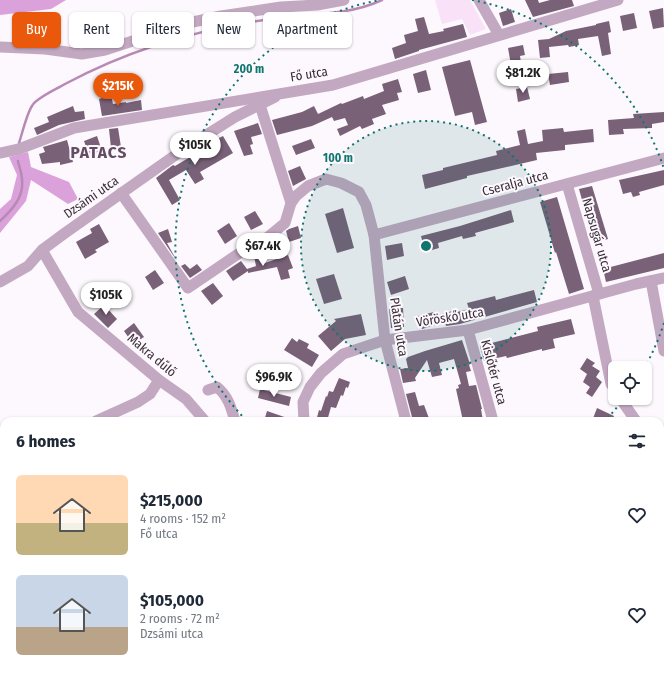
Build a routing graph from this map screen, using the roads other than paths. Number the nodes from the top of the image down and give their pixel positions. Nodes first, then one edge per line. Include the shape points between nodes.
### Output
1 (344, 0) edge
2 (479, 0) edge
3 (618, 0) edge
4 (499, 35) junction
5 (0, 47) edge
6 (285, 92) junction
7 (260, 105) junction
8 (0, 153) edge
9 (664, 158) edge
10 (567, 184) junction
11 (121, 193) junction
12 (292, 203) junction
13 (374, 235) junction
14 (42, 250) junction
15 (664, 278) edge
16 (651, 281) junction
17 (0, 282) edge
18 (596, 295) junction
19 (468, 330) junction
20 (385, 340) junction
21 (664, 351) edge
22 (608, 366) edge
23 (159, 380) junction
24 (208, 390) dead end
25 (625, 405) edge
26 (105, 417) edge
27 (202, 417) edge
28 (234, 417) edge
29 (304, 417) edge
30 (405, 417) edge
31 (492, 417) edge
32 (633, 417) edge

1 - 5 street via 317,5 281,6 221,16 188,23 105,50 82,54
2 - 4 street
3 - 4 street, Fő utca
4 - 6 street, Fő utca via 333,85
6 - 7 street, Dzsámi utca
6 - 8 street, Fő utca via 74,128 19,149
7 - 11 street, Dzsámi utca via 235,117 184,149
7 - 12 street
9 - 10 street, Cseralja utca
10 - 13 street, Cseralja utca
10 - 18 street, Napsugár utca
11 - 12 street via 188,288 268,237 285,223
11 - 14 street, Dzsámi utca
12 - 13 street, Platán utca via 308,186 326,179 341,183 359,192 366,205
13 - 20 street, Platán utca
14 - 17 street, Dzsámi utca via 28,266
14 - 23 street, Makra dűlő via 78,312
15 - 16 street, Vöröskő utca
16 - 18 street, Vöröskő utca
16 - 21 street
18 - 19 street, Vöröskő utca
18 - 22 street, Napsugár utca
19 - 20 street, Vöröskő utca
19 - 31 street, Kislőtér utca
20 - 29 street, Vöröskő utca via 343,354 321,372 303,402
20 - 30 street, Platán utca
23 - 26 street via 150,394
23 - 27 street, Makra dűlő via 186,399
24 - 28 street via 217,387 224,393
25 - 32 street

